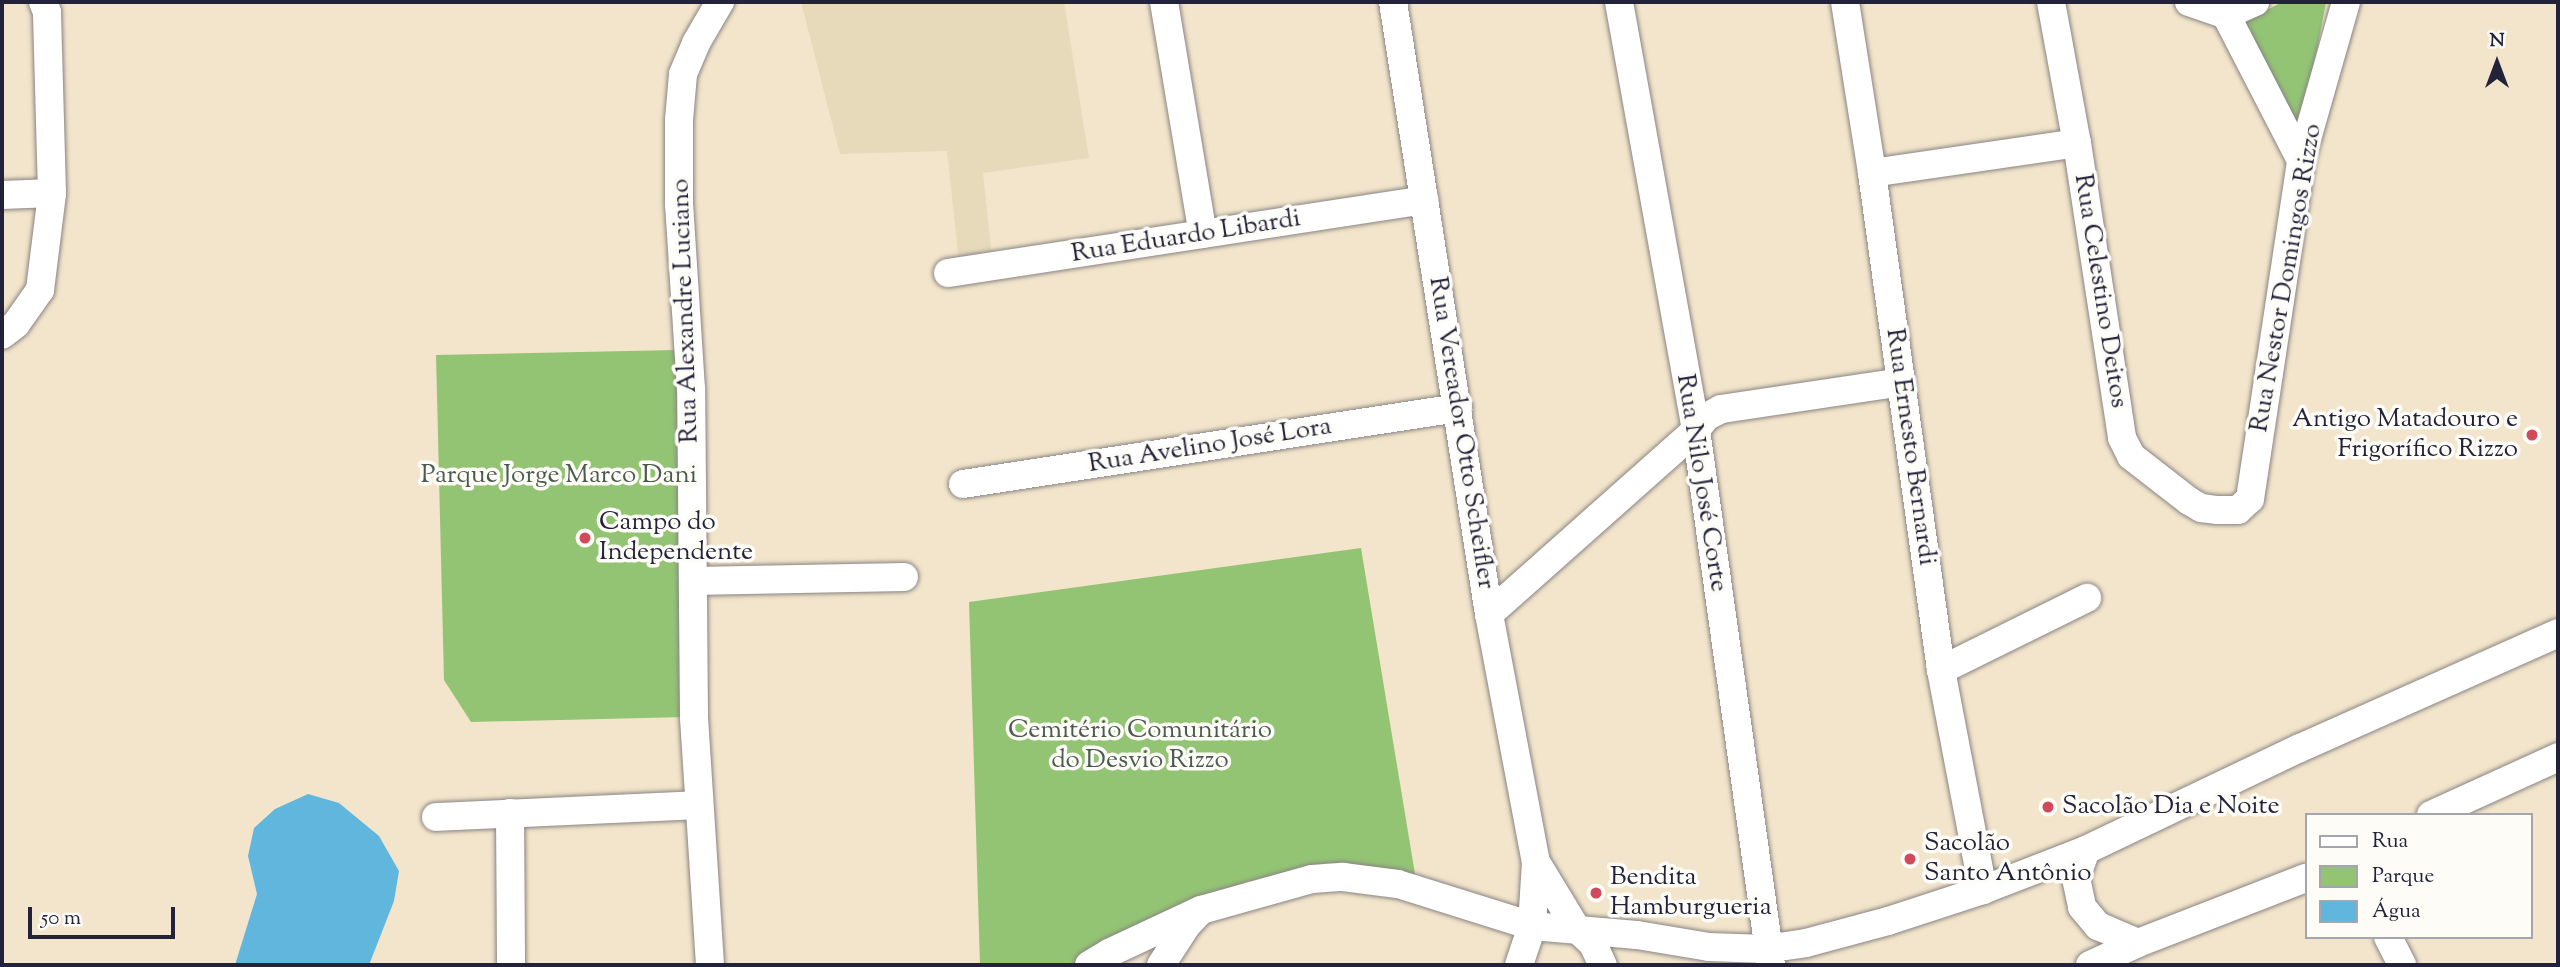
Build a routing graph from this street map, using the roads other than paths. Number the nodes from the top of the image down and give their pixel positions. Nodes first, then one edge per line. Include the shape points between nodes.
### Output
1 (43, 2) edge
2 (720, 2) edge
3 (1164, 2) edge
4 (1393, 2) edge
5 (1619, 2) edge
6 (1845, 2) edge
7 (2051, 2) edge
8 (2189, 2) edge
9 (2255, 2) edge
10 (2346, 2) edge
11 (2226, 15) junction
12 (2077, 144) junction
13 (2301, 160) junction
14 (1872, 173) junction
15 (52, 193) junction
16 (2, 195) edge
17 (1424, 200) junction
18 (1203, 234) junction
19 (948, 273) dead end
20 (2, 335) edge
21 (1901, 382) junction
22 (1458, 408) junction
23 (1696, 430) junction
24 (963, 484) dead end
25 (2238, 510) joint
26 (904, 577) dead end
27 (693, 580) junction
28 (2087, 598) dead end
29 (1489, 614) junction
30 (2553, 643) edge
31 (1941, 670) junction
32 (2558, 757) edge
33 (698, 805) junction
34 (510, 813) junction
35 (2435, 813) edge
36 (436, 817) dead end
37 (2086, 850) junction
38 (1536, 862) junction
39 (2304, 878) edge
40 (1983, 890) junction
41 (1194, 918) junction
42 (1532, 926) junction
43 (1576, 928) junction
44 (2389, 939) edge
45 (2138, 943) junction
46 (1769, 957) edge
47 (511, 965) edge
48 (710, 965) edge
49 (1089, 965) edge
50 (1161, 965) edge
51 (1176, 965) edge
52 (1519, 965) edge
53 (1603, 965) edge
54 (2090, 965) edge
55 (2402, 965) edge

1 - 15 street via 47,12
2 - 27 street, Rua Alexandre Luciano via 683,74 680,120
3 - 18 street
4 - 17 street, Rua Vereador Otto Scheifler
5 - 23 street, Rua Nilo José Corte
6 - 14 street, Rua Ernesto Bernardi
7 - 12 street, Rua Celestino Deitos
8 - 11 street
9 - 11 street
10 - 13 street, Rua Nestor Domingos Rizzo
11 - 13 street
12 - 14 street
12 - 25 street, Rua Celestino Deitos via 2122,438 2131,456 2189,501 2201,508
13 - 25 street, Rua Nestor Domingos Rizzo via 2254,478 2249,499
14 - 21 street, Rua Ernesto Bernardi
15 - 16 street
15 - 20 street via 40,290 16,324
17 - 18 street, Rua Eduardo Libardi
17 - 22 street, Rua Vereador Otto Scheifler
18 - 19 street, Rua Eduardo Libardi
21 - 23 street via 1721,409 1706,416
21 - 31 street, Rua Ernesto Bernardi
22 - 24 street, Rua Avelino José Lora
22 - 29 street, Rua Vereador Otto Scheifler
23 - 29 street
23 - 46 street, Rua Nilo José Corte
26 - 27 street
27 - 33 street, Rua Alexandre Luciano
28 - 31 street
29 - 38 street, Rua Vereador Otto Scheifler
30 - 37 street via 2300,748
31 - 40 street, Rua Ernesto Bernardi
32 - 35 street
33 - 34 street
33 - 48 street, Rua Alexandre Luciano
34 - 36 street
34 - 47 street
37 - 40 street
37 - 45 street via 2076,878 2082,906 2098,926
38 - 42 street, Rua Vereador Otto Scheifler
38 - 43 street, Rua Vereador Otto Scheifler
39 - 45 street
40 - 46 street
41 - 42 street via 1312,879 1343,877 1398,884
41 - 49 street
41 - 50 street
41 - 51 street
42 - 43 street
42 - 52 street, Rua Vereador Otto Scheifler
43 - 46 street
43 - 53 street, Rua Vereador Otto Scheifler via 1593,944
44 - 55 street
45 - 54 street

